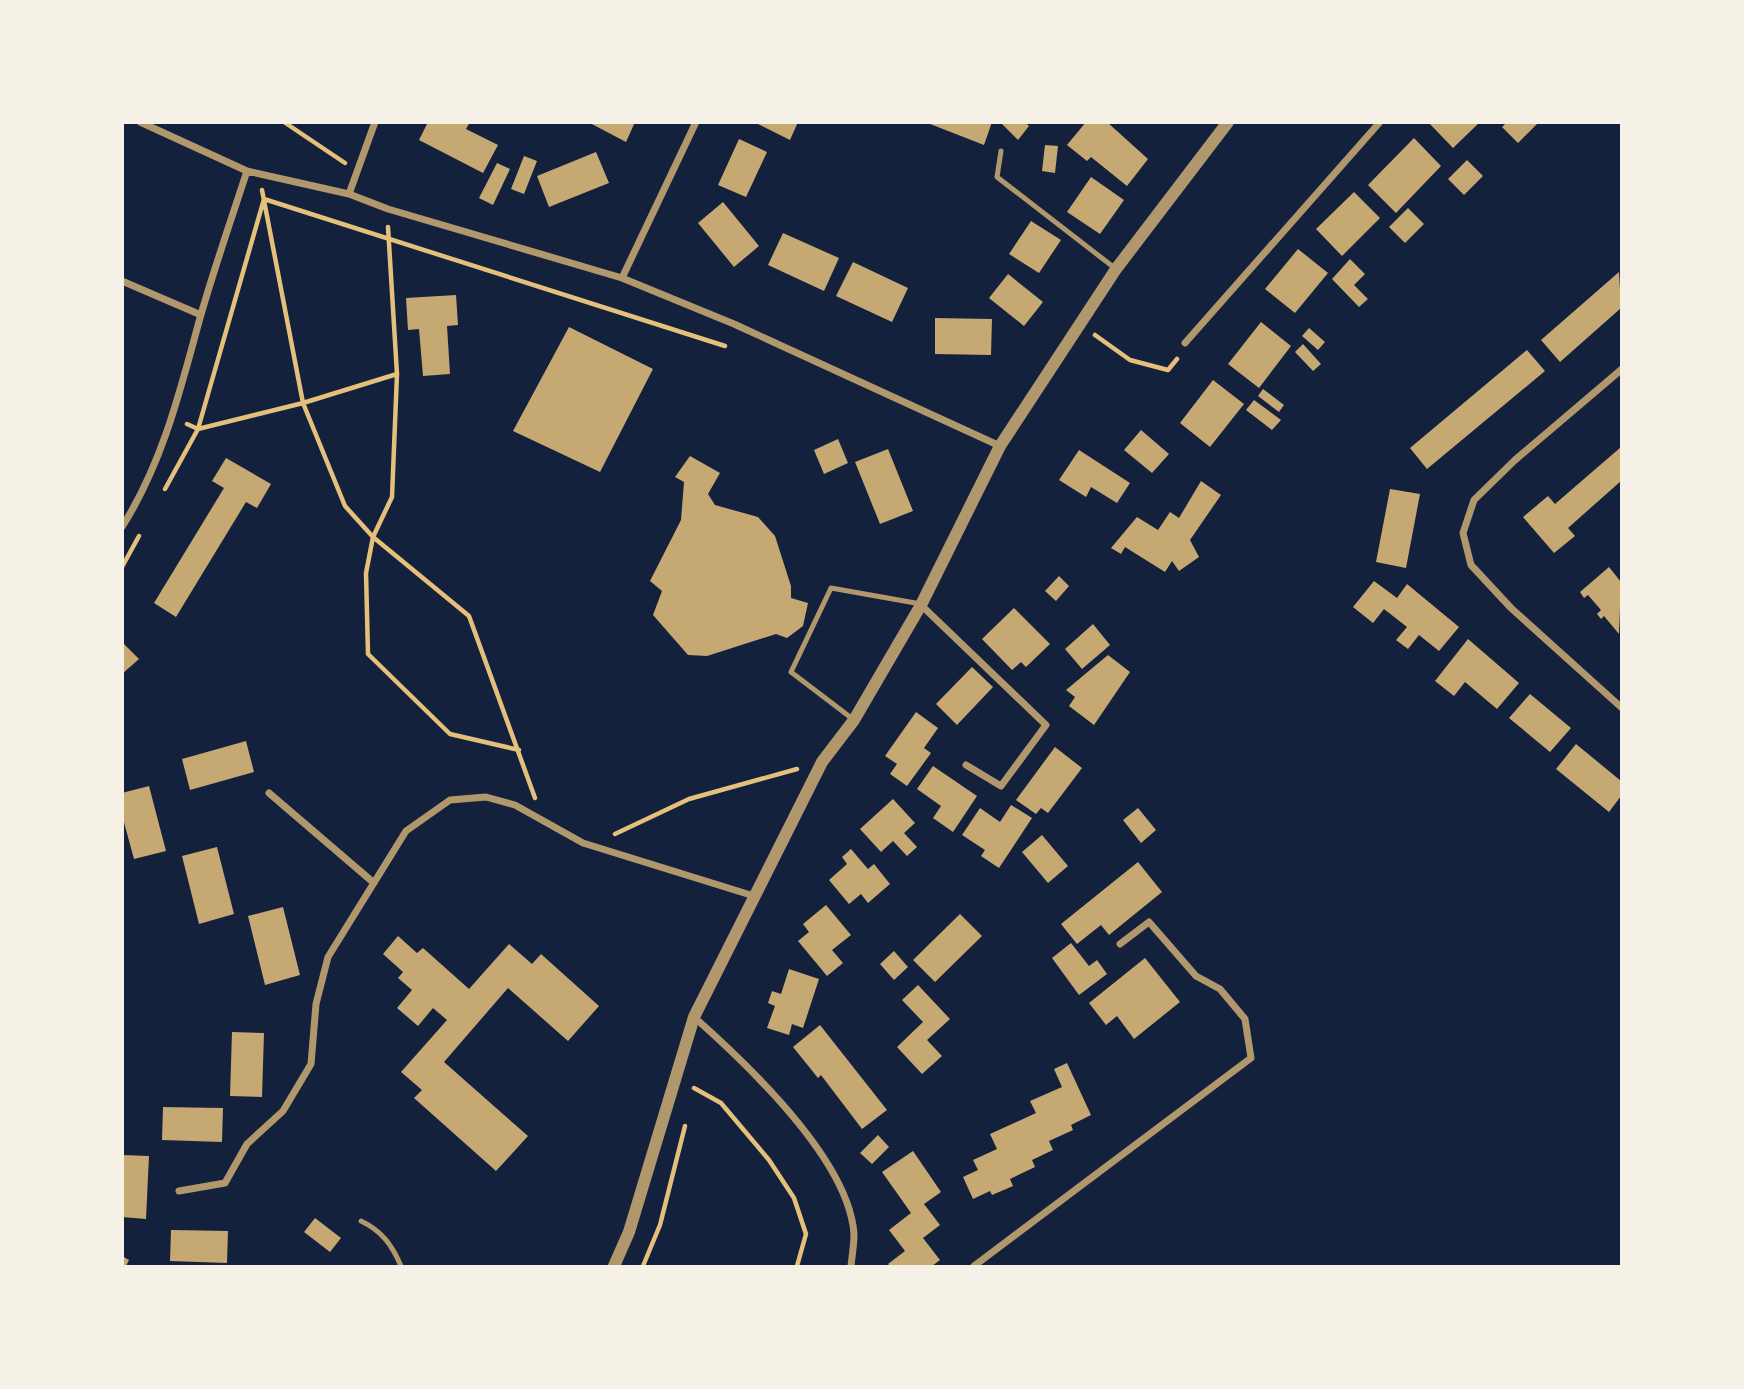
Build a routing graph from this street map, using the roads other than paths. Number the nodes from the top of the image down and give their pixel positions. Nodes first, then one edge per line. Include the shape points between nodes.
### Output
1 (139, 122) edge
2 (375, 122) edge
3 (696, 122) edge
4 (1228, 122) edge
5 (1380, 122) edge
6 (1001, 151) dead end
7 (247, 171) junction
8 (349, 194) junction
9 (1116, 269) junction
10 (622, 278) junction
11 (122, 281) edge
12 (201, 316) junction
13 (1185, 342) road end
14 (1622, 369) edge
15 (1000, 446) junction
16 (122, 527) edge
17 (922, 605) junction
18 (1622, 708) edge
19 (853, 720) junction
20 (966, 765) dead end
21 (269, 793) dead end
22 (374, 883) junction
23 (754, 896) junction
24 (1120, 944) dead end
25 (694, 1017) junction
26 (179, 1191) dead end
27 (360, 1221) dead end
28 (401, 1266) edge
29 (614, 1266) edge
30 (850, 1266) edge
31 (974, 1266) edge

1 - 7 street
2 - 8 street
3 - 10 street
4 - 9 street
5 - 13 street
6 - 9 lane via 997,177
7 - 8 street
7 - 12 street
8 - 10 street
9 - 15 street
10 - 15 street
11 - 12 street
12 - 16 street via 173,419 142,496
14 - 18 street via 1474,500 1464,533 1471,565 1511,608
15 - 17 street
17 - 19 street
17 - 19 lane via 831,588 791,672
17 - 20 street via 1046,725 1002,786
19 - 23 street via 822,762
21 - 22 street
22 - 23 street via 406,831 450,800 486,797 515,805 583,843
22 - 26 street via 328,957 316,1004 311,1065 283,1111 247,1144 225,1183
23 - 25 street
24 - 31 street via 1149,922 1196,976 1220,989 1245,1019 1251,1058
25 - 29 street via 629,1232
25 - 30 street via 748,1065 817,1146 841,1191 854,1233
27 - 28 lane via 377,1228

